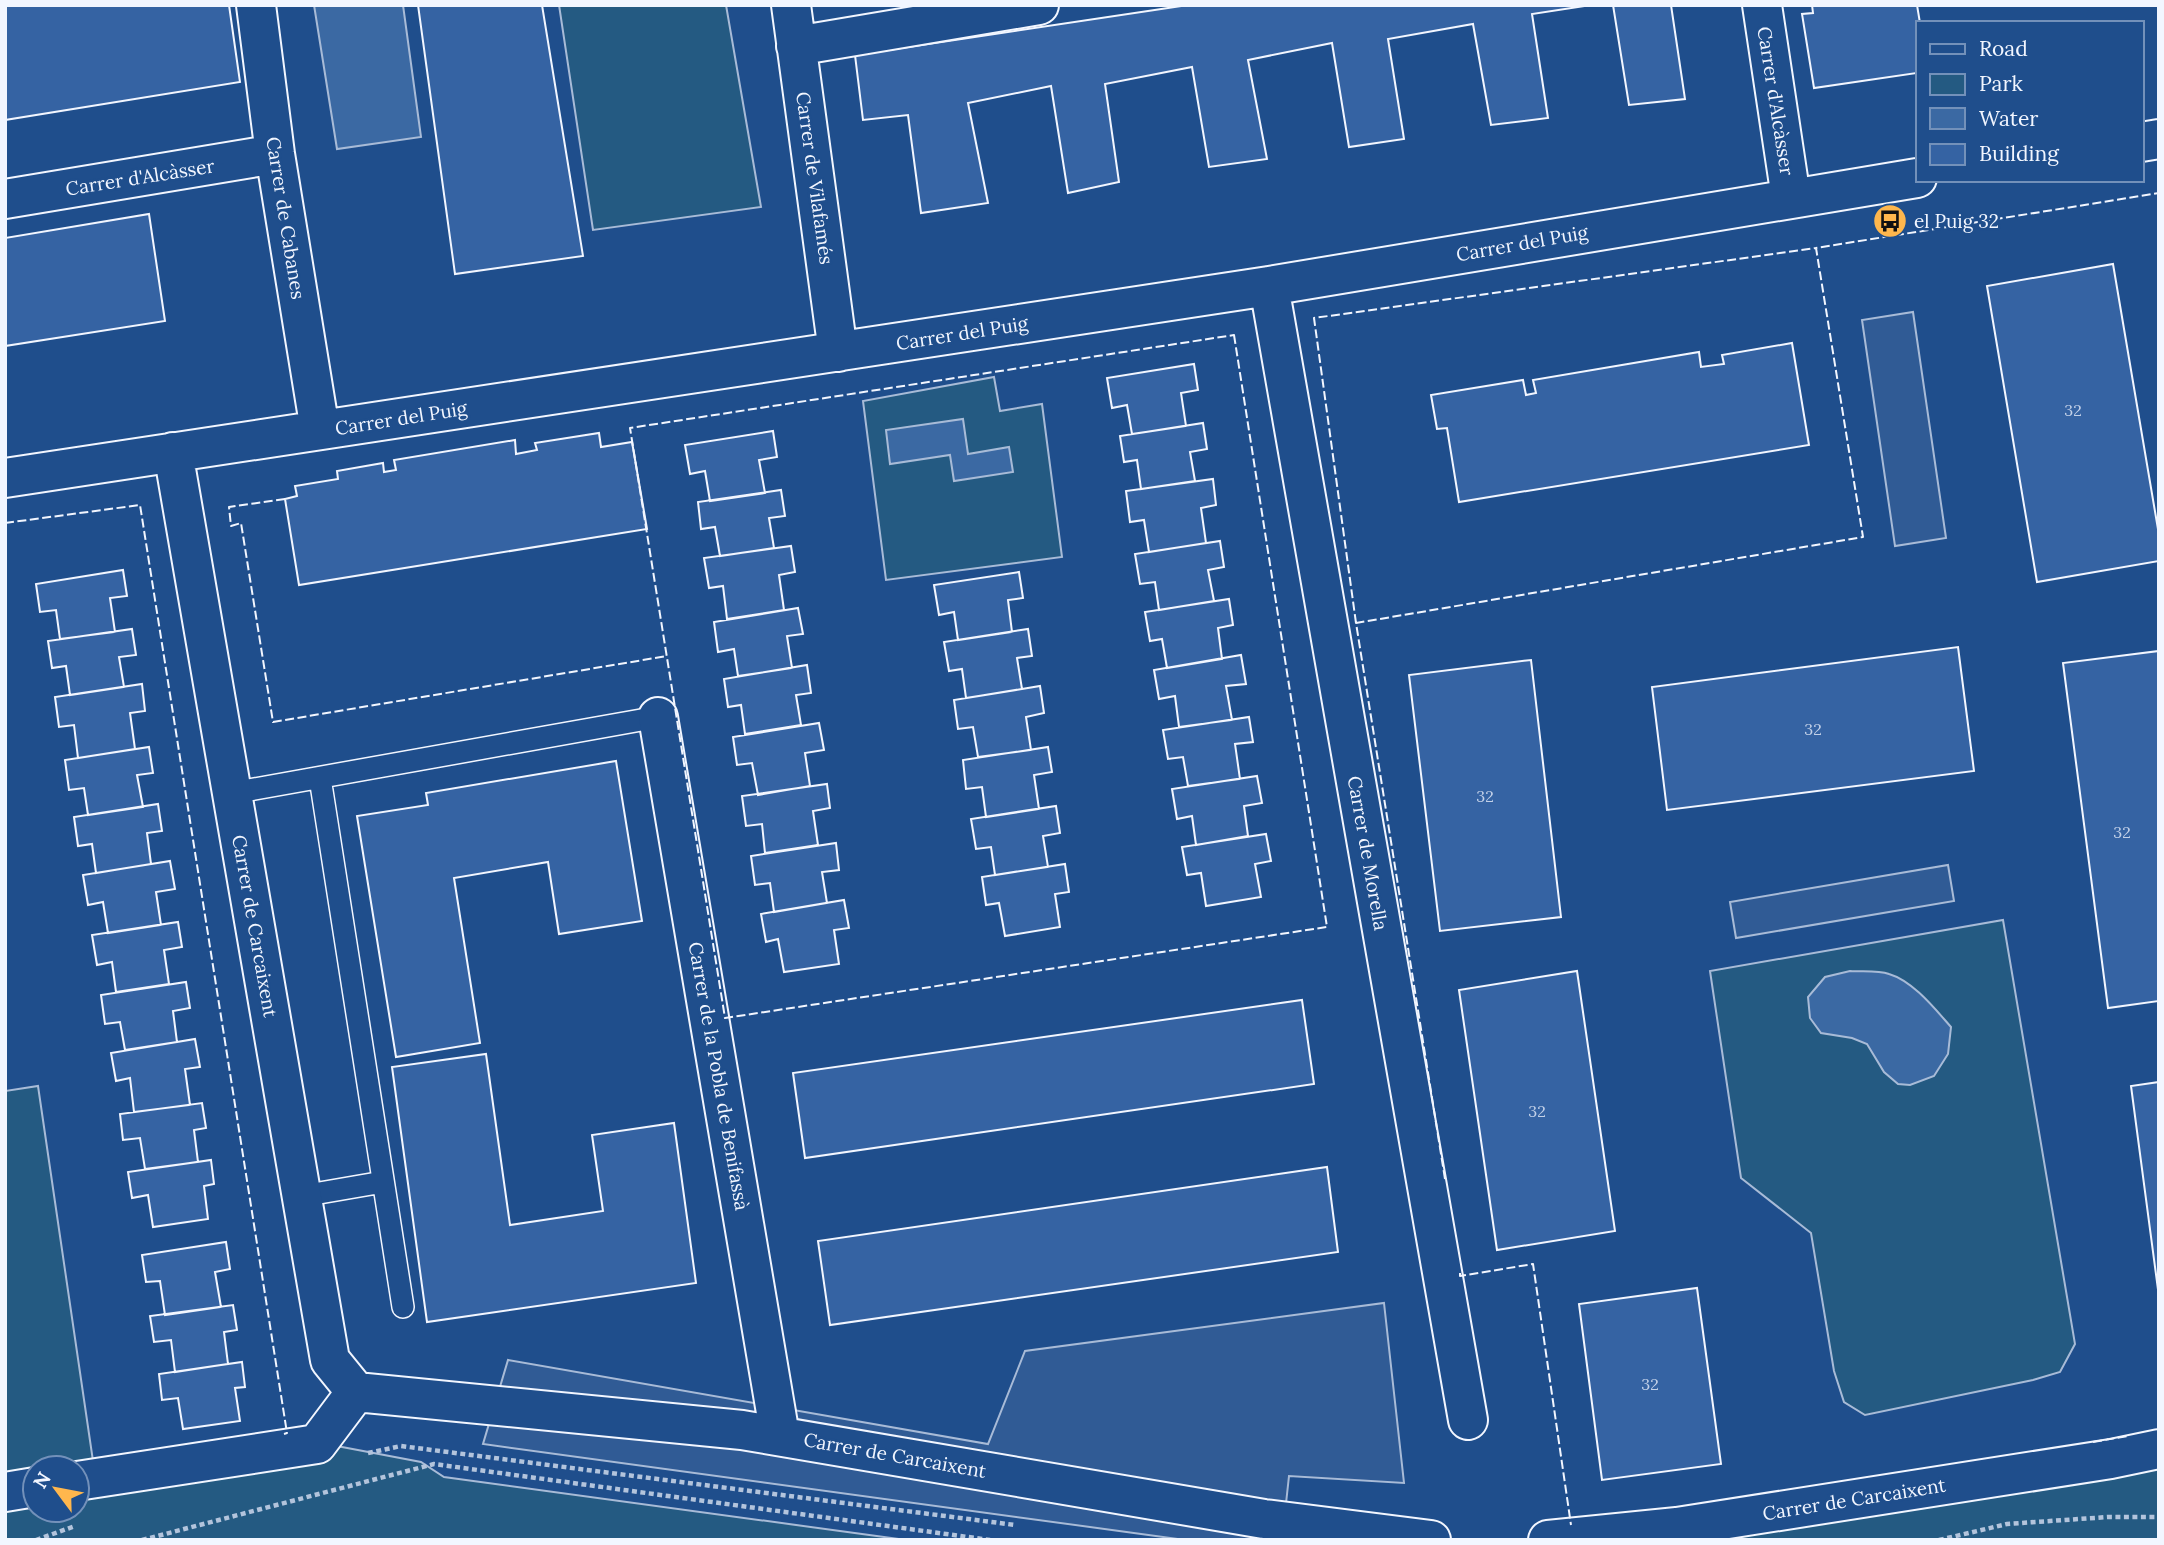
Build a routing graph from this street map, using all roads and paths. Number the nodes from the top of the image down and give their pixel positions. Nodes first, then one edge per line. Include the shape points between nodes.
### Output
1 (256, 5) edge
2 (791, 5) edge
3 (1039, 5) edge
4 (1762, 5) edge
5 (796, 46) junction
6 (275, 154) junction
7 (1916, 178) edge
8 (1791, 198) junction
9 (5, 199) edge
10 (1269, 286) junction
11 (838, 352) junction
12 (320, 430) junction
13 (173, 452) junction
14 (5, 478) edge
15 (658, 717) joint
16 (320, 778) junction
17 (232, 793) junction
18 (383, 1182) junction
19 (302, 1196) junction
20 (403, 1307) dead end
21 (356, 1392) junction
22 (1468, 1420) dead end
23 (780, 1436) junction
24 (2159, 1448) edge
25 (363, 1454) dead end
26 (91, 1479) edge
27 (2159, 1517) edge
28 (80, 1524) edge
29 (1023, 1526) dead end
30 (36, 1540) edge
31 (142, 1540) edge
32 (990, 1540) edge
33 (1431, 1540) edge
34 (1548, 1540) edge
35 (1939, 1540) edge

1 - 6 street, Carrer de Cabanes
2 - 5 street, Carrer de Vilafamés
3 - 5 street
4 - 8 street, Carrer d'Alcàsser
5 - 11 street, Carrer de Vilafamés
6 - 9 street, Carrer d'Alcàsser
6 - 12 street, Carrer de Cabanes
7 - 8 street, Carrer del Puig
8 - 10 street, Carrer del Puig
10 - 11 street, Carrer del Puig
10 - 22 street, Carrer de Morella
11 - 12 street, Carrer del Puig
12 - 13 street, Carrer del Puig
13 - 14 street, Carrer del Puig
13 - 17 street, Carrer de Carcaixent
15 - 16 lane
15 - 23 street, Carrer de la Pobla de Benifassà
16 - 17 lane
16 - 18 lane
17 - 19 street, Carrer de Carcaixent
18 - 19 lane
18 - 20 lane
19 - 21 street, Carrer de Carcaixent via 330,1360
21 - 23 street, Carrer de Carcaixent
21 - 26 street via 317,1444
23 - 33 street, Carrer de Carcaixent via 1265,1518
24 - 34 street, Carrer de Carcaixent via 1677,1527
25 - 29 path via 401,1446
27 - 35 path via 2007,1524
28 - 30 path
31 - 32 path via 434,1464

